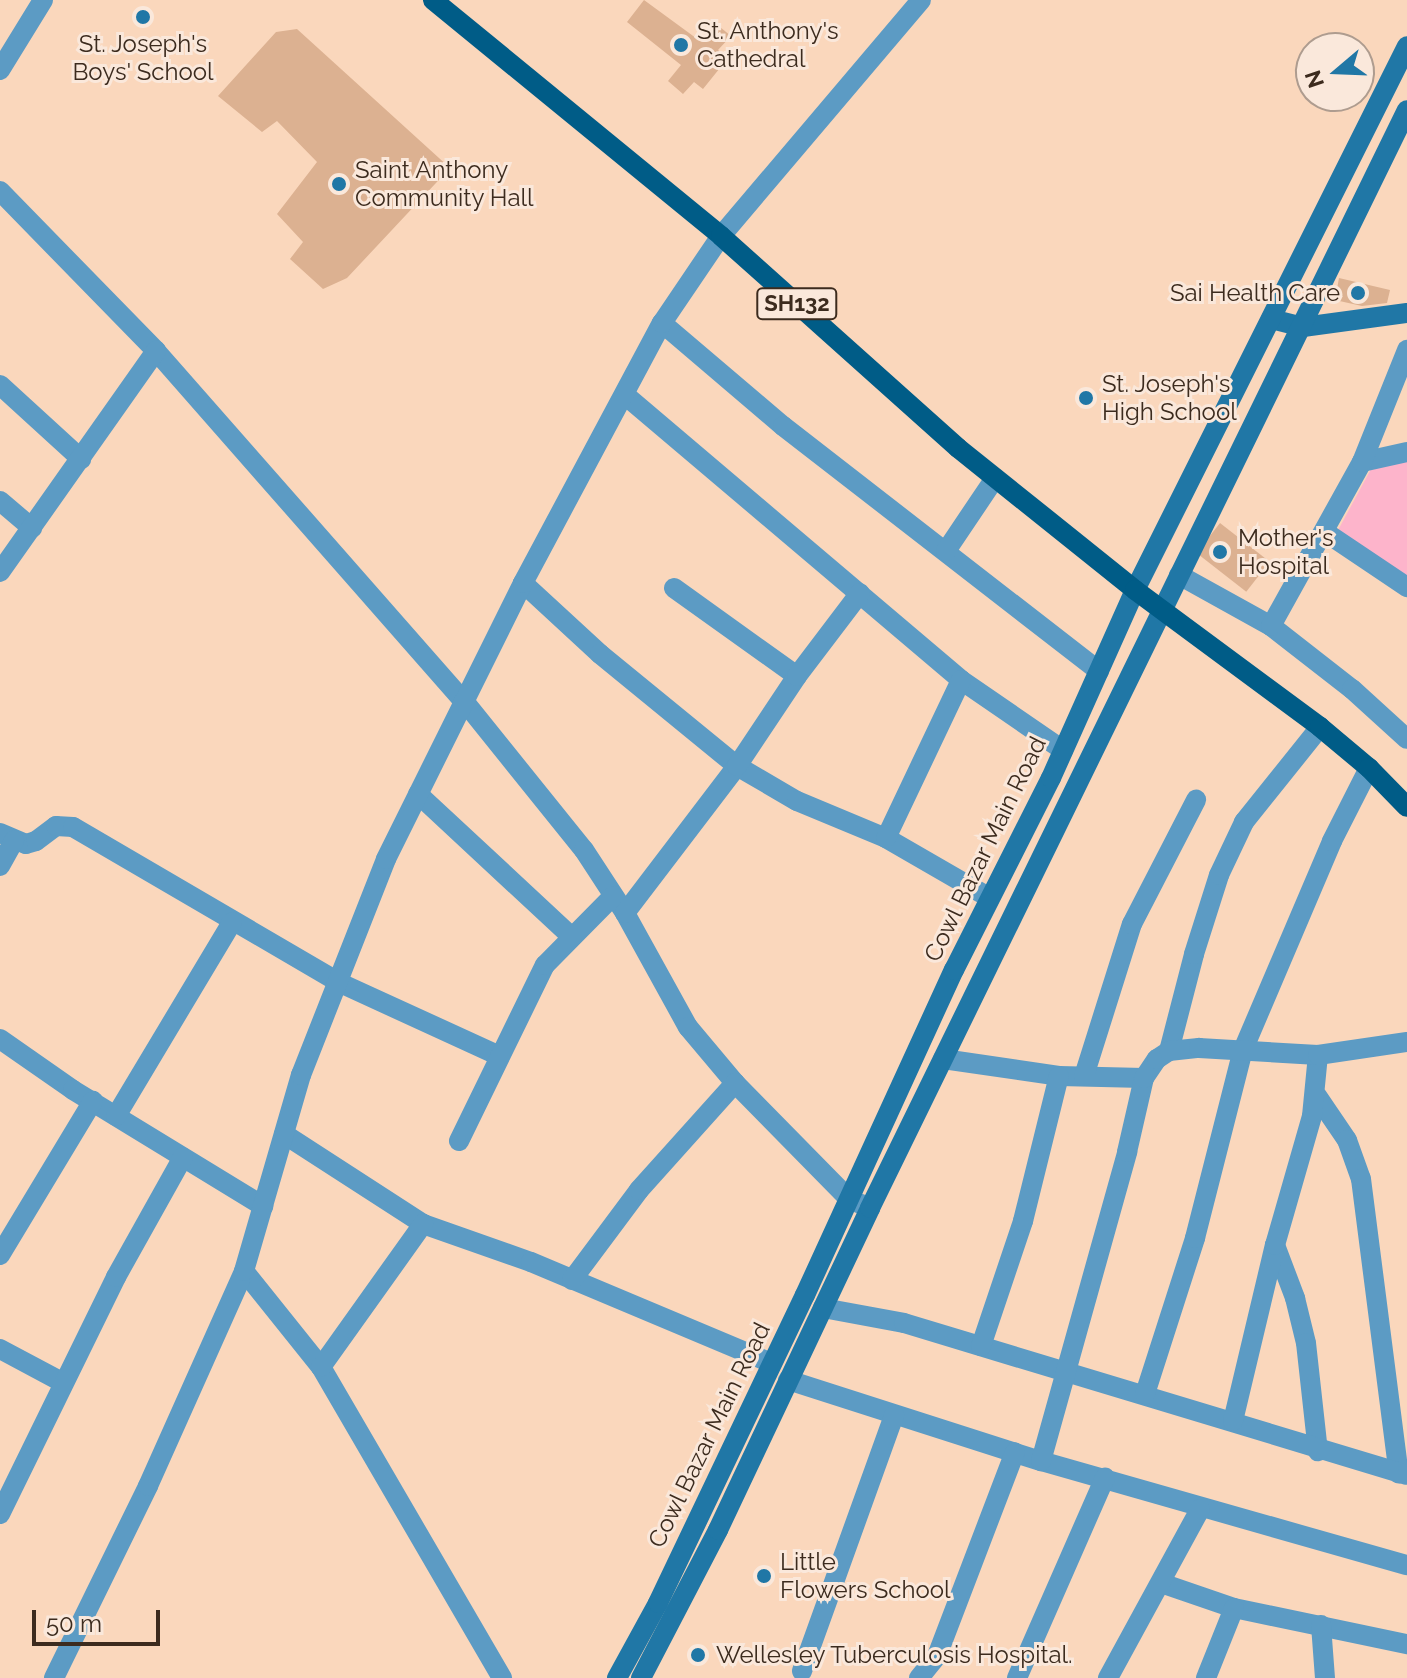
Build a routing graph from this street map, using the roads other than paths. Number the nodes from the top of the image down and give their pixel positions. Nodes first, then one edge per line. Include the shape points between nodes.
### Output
1 (43, 0) edge
2 (433, 0) edge
3 (921, 0) edge
4 (1407, 46) edge
5 (0, 70) edge
6 (1407, 110) edge
7 (0, 191) edge
8 (721, 236) junction
9 (1407, 313) edge
10 (1271, 319) junction
11 (662, 323) junction
12 (1303, 327) junction
13 (1407, 350) edge
14 (156, 351) junction
15 (0, 385) edge
16 (625, 395) junction
17 (1407, 452) edge
18 (81, 459) junction
19 (1362, 462) junction
20 (995, 478) junction
21 (0, 501) edge
22 (32, 528) junction
23 (1325, 532) junction
24 (946, 551) junction
25 (0, 572) edge
26 (1179, 575) junction
27 (523, 583) junction
28 (1407, 587) edge
29 (674, 588) dead end
30 (1135, 590) junction
31 (860, 593) junction
32 (1162, 609) junction
33 (1271, 626) junction
34 (1099, 671) junction
35 (797, 676) junction
36 (961, 680) junction
37 (464, 701) junction
38 (1320, 727) junction
39 (1407, 739) edge
40 (1063, 750) junction
41 (737, 766) junction
42 (1369, 768) junction
43 (418, 794) junction
44 (1196, 800) dead end
45 (1407, 807) edge
46 (7, 837) edge
47 (886, 838) junction
48 (0, 866) edge
49 (990, 898) junction
50 (619, 905) junction
51 (232, 922) junction
52 (572, 937) junction
53 (338, 982) junction
54 (0, 1039) edge
55 (1407, 1042) edge
56 (1243, 1050) junction
57 (1169, 1051) junction
58 (1318, 1055) junction
59 (500, 1056) junction
60 (943, 1059) junction
61 (1059, 1076) junction
62 (1084, 1076) junction
63 (1144, 1078) junction
64 (735, 1083) junction
65 (1317, 1096) junction
66 (93, 1101) junction
67 (116, 1116) junction
68 (284, 1134) junction
69 (459, 1141) dead end
70 (183, 1157) junction
71 (849, 1199) junction
72 (263, 1206) junction
73 (870, 1208) junction
74 (423, 1224) junction
75 (1275, 1245) junction
76 (0, 1255) edge
77 (244, 1271) junction
78 (572, 1280) junction
79 (823, 1308) junction
80 (981, 1346) junction
81 (0, 1349) edge
82 (771, 1363) junction
83 (321, 1367) junction
84 (1067, 1373) junction
85 (788, 1380) junction
86 (64, 1383) junction
87 (1145, 1394) junction
88 (894, 1415) junction
89 (1233, 1421) junction
90 (1318, 1451) junction
91 (1015, 1452) junction
92 (1041, 1461) junction
93 (1403, 1475) edge
94 (1105, 1478) junction
95 (1200, 1509) junction
96 (0, 1514) edge
97 (1407, 1565) edge
98 (1161, 1583) junction
99 (1234, 1608) junction
100 (1321, 1625) junction
101 (1407, 1641) edge
102 (1407, 1652) edge
103 (802, 1671) dead end
104 (54, 1678) edge
105 (502, 1678) edge
106 (617, 1678) edge
107 (641, 1678) edge
108 (919, 1678) edge
109 (1017, 1678) edge
110 (1108, 1678) edge
111 (1206, 1678) edge
112 (1325, 1678) edge

1 - 5 street
2 - 8 main road, SH132
3 - 8 street
4 - 10 street, Cowl Bazar Main Road
6 - 12 street, Cowl Bazar Main Road
7 - 14 street
8 - 11 street
8 - 20 main road, SH132
9 - 12 street
10 - 12 street
10 - 30 street, Cowl Bazar Main Road
11 - 16 street
11 - 24 street via 783,426
12 - 26 street, Cowl Bazar Main Road
13 - 19 street
14 - 18 street
14 - 37 street
15 - 18 street
16 - 27 street
16 - 31 street
17 - 19 street
18 - 22 street
19 - 23 street
20 - 24 street
20 - 30 main road, SH132
21 - 22 street
22 - 25 street
23 - 28 street
23 - 33 street
24 - 34 street
26 - 32 street, Cowl Bazar Main Road
26 - 33 street
27 - 37 street
27 - 41 street
29 - 35 street
30 - 32 main road, SH132
30 - 34 street, Cowl Bazar Main Road
31 - 35 street
31 - 36 street
32 - 38 main road, SH132
32 - 60 street, Cowl Bazar Main Road
33 - 39 street
34 - 40 street, Cowl Bazar Main Road
35 - 41 street
36 - 40 street
36 - 47 street
37 - 43 street
37 - 50 street via 584,850
38 - 42 main road, SH132
38 - 57 street via 1244,822 1219,875
40 - 49 street, Cowl Bazar Main Road
41 - 47 street via 797,801
41 - 50 street
42 - 45 main road, SH132
42 - 56 street via 1332,841
43 - 52 street
43 - 53 street
44 - 62 street via 1132,924
46 - 48 street
46 - 51 street via 26,844 56,826 73,827
47 - 49 street
49 - 71 street, Cowl Bazar Main Road
50 - 52 street
50 - 64 street via 688,1027
51 - 53 street
51 - 67 street
52 - 59 street via 545,965
53 - 59 street
53 - 68 street
54 - 66 street
55 - 58 street
56 - 57 street
56 - 58 street
56 - 87 street via 1195,1238
57 - 63 street
58 - 65 street
59 - 69 street
60 - 61 street
60 - 73 street, Cowl Bazar Main Road
61 - 62 street
61 - 80 street via 1023,1221
62 - 63 street
63 - 84 street
64 - 71 street
64 - 78 street via 639,1190
65 - 75 street
65 - 93 street via 1347,1140 1361,1179
66 - 67 street
66 - 76 street
67 - 70 street
68 - 72 street
68 - 74 street
70 - 72 street
70 - 86 street
71 - 73 street
71 - 82 street, Cowl Bazar Main Road
72 - 77 street
73 - 79 street, Cowl Bazar Main Road
74 - 78 street
74 - 83 street
75 - 89 street
75 - 90 street via 1306,1343
77 - 83 street
77 - 104 street
78 - 82 street
79 - 80 street via 904,1323
79 - 85 street, Cowl Bazar Main Road
80 - 84 street
81 - 86 street
82 - 106 street, Cowl Bazar Main Road
83 - 105 street
84 - 87 street
84 - 92 street
85 - 88 street
85 - 107 street, Cowl Bazar Main Road
86 - 96 street
87 - 89 street
88 - 91 street
88 - 103 street
89 - 90 street
90 - 93 street
91 - 92 street
91 - 108 street via 937,1656
92 - 94 street
94 - 95 street
94 - 109 street
95 - 97 street
95 - 98 street
98 - 99 street
98 - 110 street
99 - 100 street
99 - 111 street
100 - 101 street
100 - 112 street
101 - 102 street

